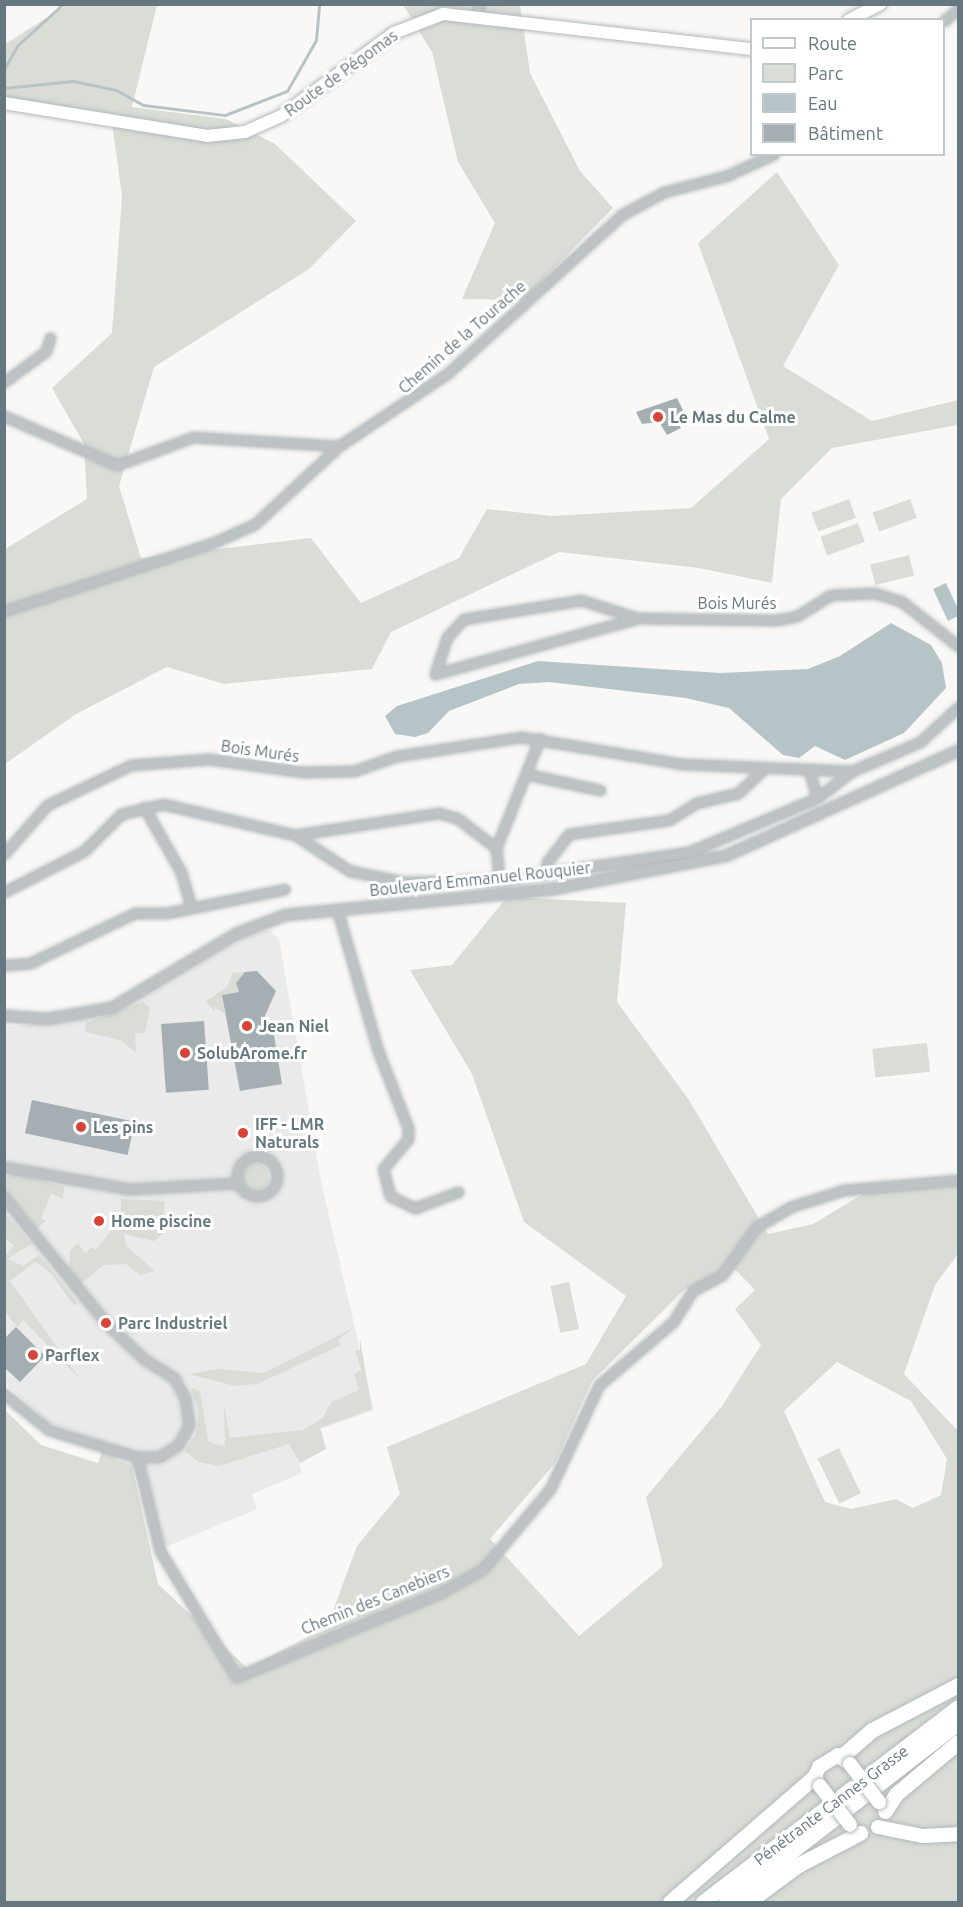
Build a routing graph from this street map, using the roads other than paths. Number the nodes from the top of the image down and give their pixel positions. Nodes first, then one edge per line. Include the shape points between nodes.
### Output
1 (880, 4) edge
2 (958, 9) edge
3 (478, 10) edge
4 (853, 18) edge
5 (945, 20) edge
6 (750, 49) edge
7 (4, 103) edge
8 (770, 156) edge
9 (50, 338) dead end
10 (4, 382) edge
11 (4, 416) edge
12 (339, 446) junction
13 (4, 611) edge
14 (637, 618) junction
15 (958, 646) edge
16 (958, 707) edge
17 (540, 738) junction
18 (958, 751) edge
19 (762, 771) junction
20 (809, 771) junction
21 (852, 771) junction
22 (526, 774) junction
23 (600, 790) dead end
24 (817, 798) junction
25 (144, 807) junction
26 (295, 835) junction
27 (496, 848) junction
28 (4, 855) edge
29 (546, 874) junction
30 (499, 880) junction
31 (285, 889) dead end
32 (4, 892) edge
33 (191, 907) junction
34 (337, 909) junction
35 (4, 965) edge
36 (4, 1016) edge
37 (4, 1167) edge
38 (958, 1180) edge
39 (237, 1183) junction
40 (458, 1192) dead end
41 (4, 1197) edge
42 (4, 1394) edge
43 (137, 1457) junction
44 (958, 1685) edge
45 (958, 1707) edge
46 (958, 1723) edge
47 (958, 1742) edge
48 (846, 1760) junction
49 (818, 1781) junction
50 (882, 1807) junction
51 (878, 1827) junction
52 (855, 1829) junction
53 (958, 1834) edge
54 (670, 1902) edge
55 (703, 1902) edge
56 (726, 1902) edge
57 (748, 1902) edge

1 - 4 main road
2 - 5 street
3 - 6 main road, Route de Pégomas
3 - 7 main road, Route de Pégomas via 443,14 409,25 281,116 245,132 207,136
8 - 12 street, Chemin de la Tourache via 726,176 664,192 624,214 424,393
9 - 10 street via 46,351
11 - 12 street via 117,465 193,437
12 - 13 street, Chemin de la Tourache via 274,508 237,534
14 - 14 street, Bois Murés via 588,599 464,619 447,637 435,674
14 - 15 street, Bois Murés via 777,620 797,616 830,595 874,593 901,601
16 - 21 street, Bois Murés via 920,742
17 - 19 street, Bois Murés via 621,757
17 - 22 street
17 - 28 street, Bois Murés via 397,756 354,771 303,772 209,759 131,765 47,805
18 - 34 street, Boulevard Emmanuel Rouquier via 726,856 692,865 554,889
19 - 20 street, Bois Murés
19 - 29 street via 738,793 696,803 669,820 569,834 547,862
20 - 21 street, Bois Murés
20 - 24 street
21 - 24 street, Bois Murés
22 - 23 street
22 - 27 street
24 - 29 street, Bois Murés via 689,852
25 - 26 street, Bois Murés via 179,805
25 - 32 street, Bois Murés via 121,814 84,851
25 - 33 street via 181,872
26 - 27 street, Bois Murés via 439,813 457,818
26 - 30 street, Bois Murés via 350,871 404,882
27 - 30 street
29 - 30 street, Bois Murés
31 - 33 street
33 - 35 street via 135,913 30,963
34 - 36 street, Boulevard Emmanuel Rouquier via 258,924 112,1008 47,1020
34 - 40 street via 377,1048 408,1128 408,1139 383,1169 390,1196 415,1208
37 - 39 street via 130,1189
38 - 43 street, Chemin des Canebiers via 844,1190 790,1207 756,1227 722,1275 692,1291 673,1322 599,1385 550,1489 483,1569 440,1593 236,1677 160,1551
39 - 39 street via 250,1196 268,1194 276,1169 264,1156 246,1158
41 - 43 street via 106,1323 144,1359 174,1378 185,1398 189,1425 178,1445 159,1457
42 - 43 street via 49,1430
44 - 48 highway via 872,1730
45 - 55 highway, Pénétrante Cannes Grasse
46 - 56 highway, Pénétrante Cannes Grasse
47 - 50 highway
48 - 49 main road via 833,1756
48 - 50 main road, bridge
49 - 52 main road, bridge
49 - 54 highway
50 - 51 main road
51 - 52 main road
51 - 53 main road via 923,1836
52 - 57 highway

